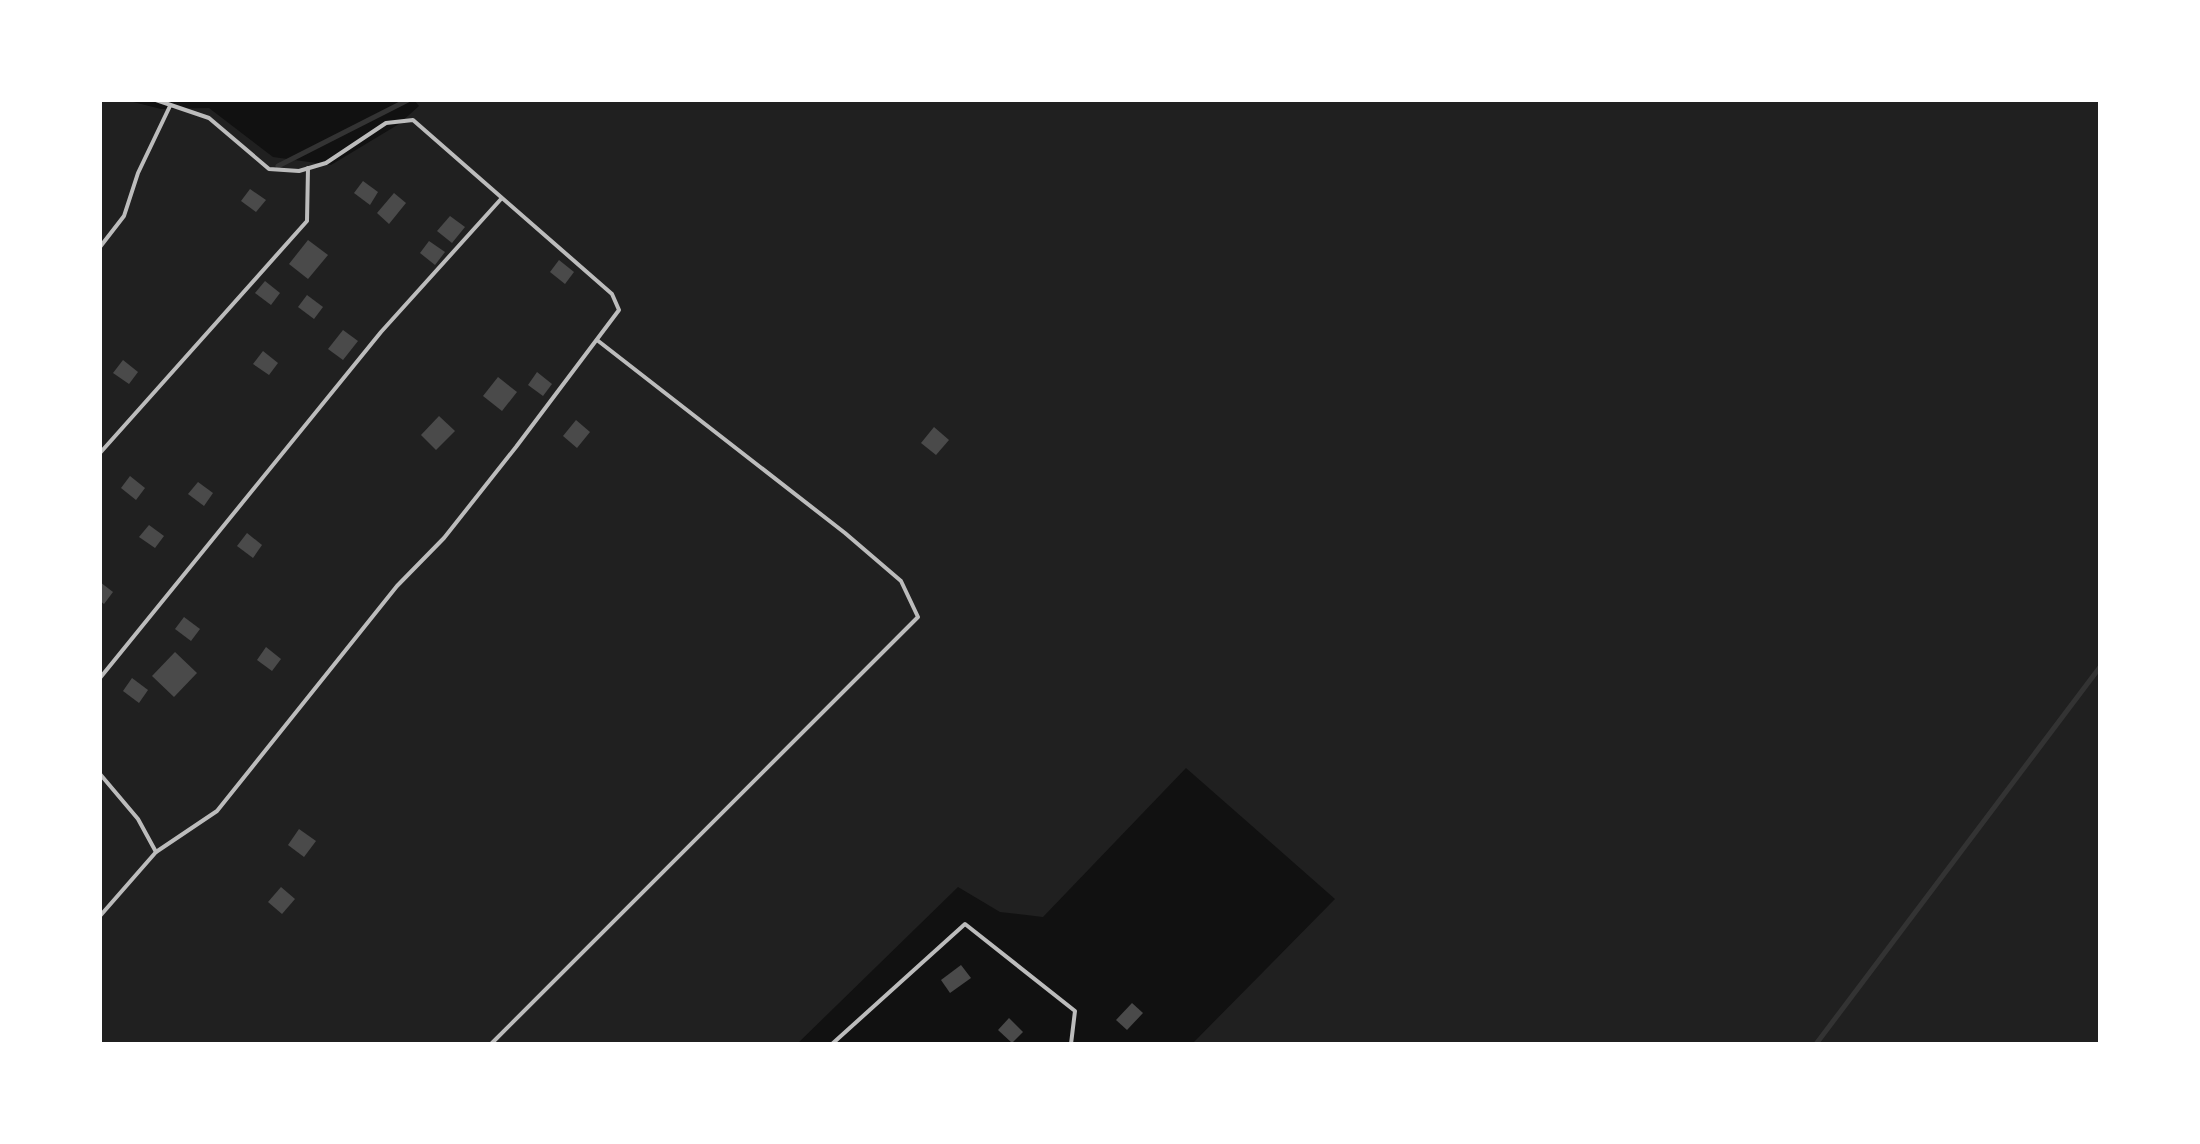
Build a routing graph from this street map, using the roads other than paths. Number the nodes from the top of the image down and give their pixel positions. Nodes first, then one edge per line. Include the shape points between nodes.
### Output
1 (156, 100) edge
2 (170, 106) junction
3 (308, 168) junction
4 (502, 198) junction
5 (100, 247) edge
6 (597, 340) junction
7 (100, 453) edge
8 (100, 678) edge
9 (100, 774) edge
10 (156, 852) junction
11 (100, 916) edge
12 (491, 1044) edge
13 (832, 1044) edge
14 (1071, 1044) edge

1 - 2 lane
2 - 3 lane via 209,118 269,169
2 - 5 lane via 124,216
3 - 4 lane via 326,163 386,123 413,120
3 - 7 lane via 307,221
4 - 6 lane via 612,294 619,310
4 - 8 lane via 381,332
6 - 10 lane via 444,538 397,586 217,811
6 - 12 lane via 901,581 918,617
9 - 10 lane via 138,819
10 - 11 lane
13 - 14 lane via 965,924 1075,1011

